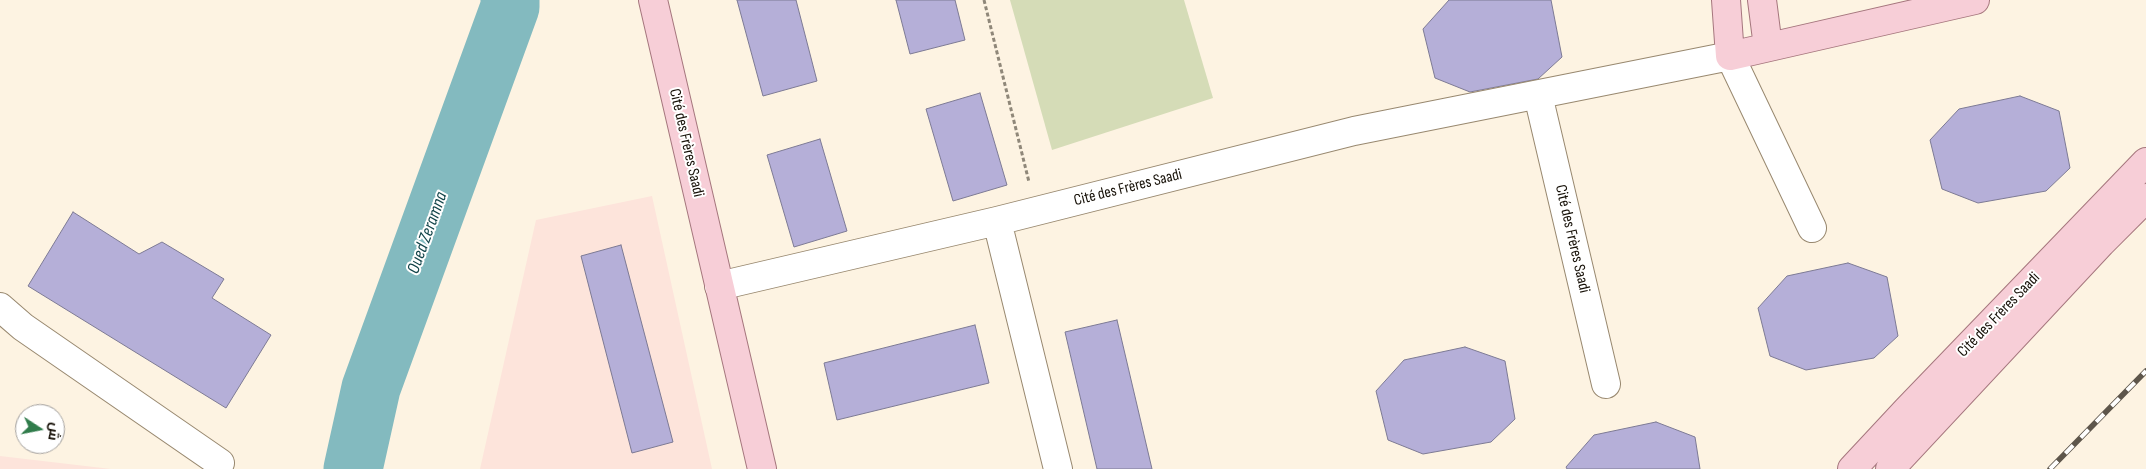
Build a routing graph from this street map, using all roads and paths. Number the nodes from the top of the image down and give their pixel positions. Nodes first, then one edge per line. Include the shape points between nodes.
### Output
1 (653, 0) edge
2 (984, 0) edge
3 (1726, 0) edge
4 (1762, 0) edge
5 (1975, 0) edge
6 (1768, 47) junction
7 (1730, 56) junction
8 (1538, 94) junction
9 (2146, 162) edge
10 (2146, 198) edge
11 (1036, 211) junction
12 (997, 221) junction
13 (1812, 228) dead end
14 (719, 286) junction
15 (0, 308) edge
16 (1606, 384) dead end
17 (220, 463) dead end
18 (762, 469) edge
19 (1058, 469) edge
20 (1852, 469) edge
21 (1890, 469) edge

1 - 14 main road, Cité des Frères Saadi
2 - 11 path
3 - 7 main road
4 - 6 main road
5 - 6 main road, Cité des Frères Saadi
6 - 7 main road, Cité des Frères Saadi
7 - 8 street, Cité des Frères Saadi
7 - 13 street
8 - 11 street, Cité des Frères Saadi via 1354,131
8 - 16 street, Cité des Frères Saadi
9 - 20 main road, Cité des Frères Saadi
10 - 21 main road, Cité des Frères Saadi
11 - 12 street, Cité des Frères Saadi
12 - 14 street, Cité des Frères Saadi
12 - 19 street
14 - 18 main road, Cité des Frères Saadi
15 - 17 street

